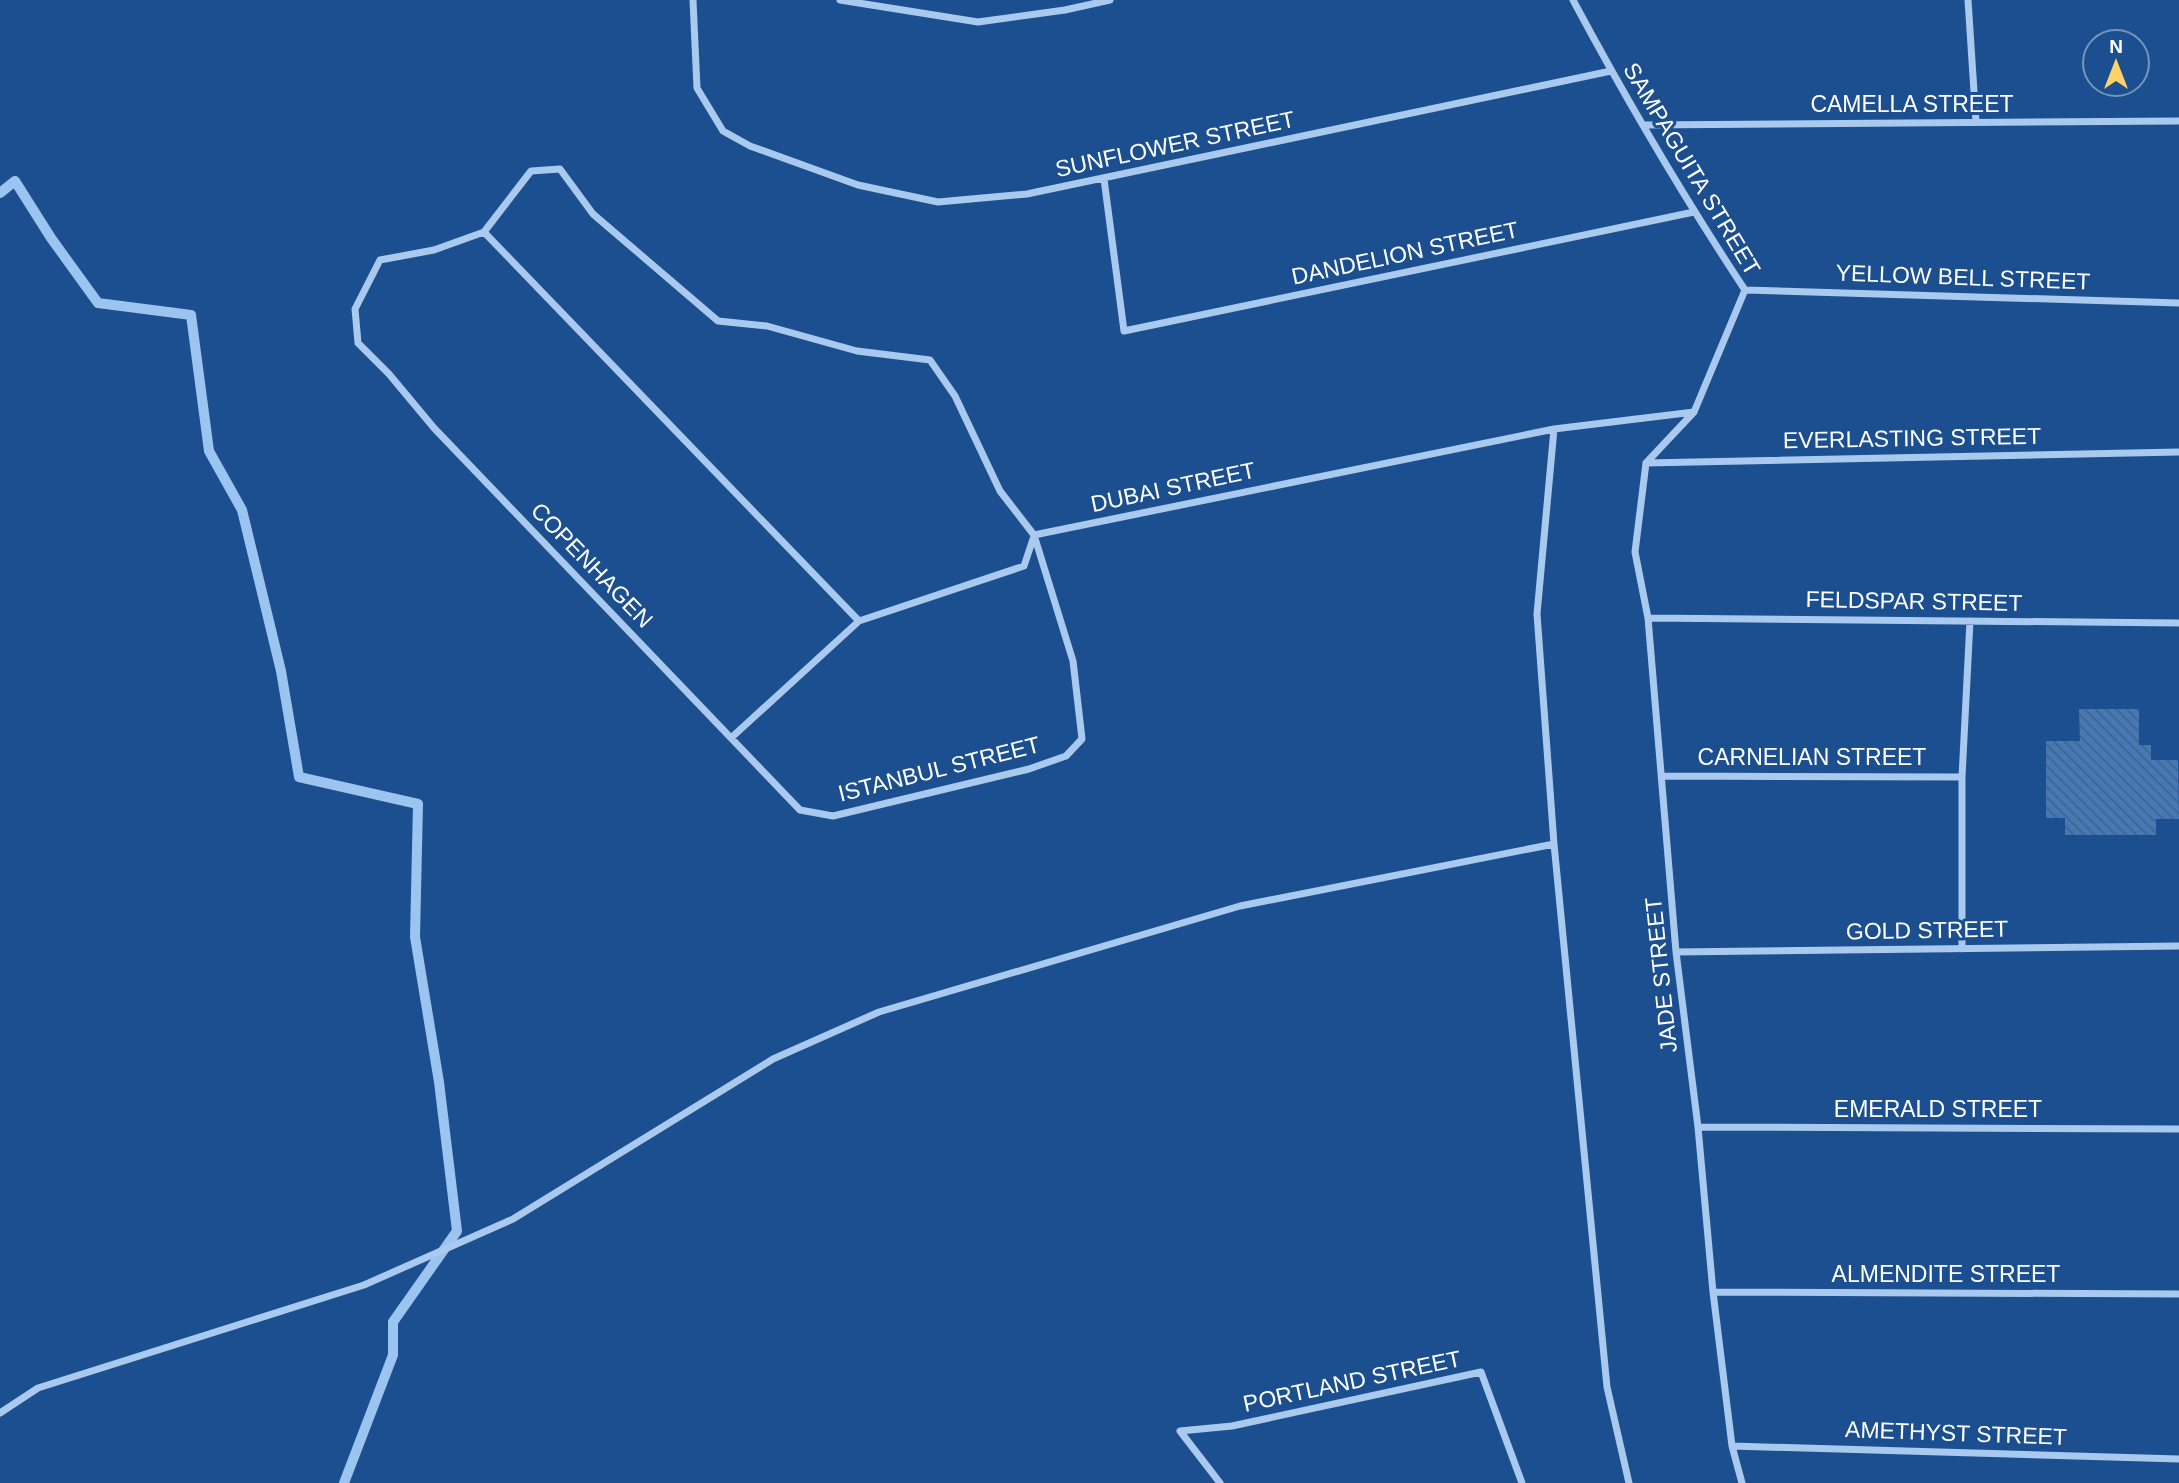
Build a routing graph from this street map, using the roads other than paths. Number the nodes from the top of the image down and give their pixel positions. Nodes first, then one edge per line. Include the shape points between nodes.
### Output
1 (693, 0) edge
2 (839, 0) edge
3 (1110, 0) edge
4 (1573, 0) edge
5 (1968, 0) edge
6 (1611, 71) junction
7 (2179, 121) edge
8 (1976, 122) junction
9 (1644, 125) junction
10 (1104, 179) junction
11 (1694, 212) junction
12 (484, 232) junction
13 (1745, 290) junction
14 (2179, 303) edge
15 (1694, 412) junction
16 (1554, 429) junction
17 (2179, 452) edge
18 (1646, 463) junction
19 (1034, 535) junction
20 (1648, 618) junction
21 (859, 621) junction
22 (1970, 621) junction
23 (2179, 623) edge
24 (731, 738) junction
25 (1662, 776) junction
26 (1962, 777) junction
27 (800, 810) joint
28 (1554, 844) junction
29 (2179, 946) edge
30 (1962, 949) junction
31 (1676, 952) junction
32 (1698, 1127) junction
33 (2179, 1129) edge
34 (1713, 1293) junction
35 (2179, 1294) edge
36 (0, 1413) edge
37 (1732, 1446) junction
38 (2179, 1459) edge
39 (1220, 1483) edge
40 (1522, 1483) edge
41 (1629, 1483) edge
42 (1742, 1483) edge

1 - 10 street, SUNFLOWER STREET via 697,88 723,131 750,146 858,186 938,201 1027,194
2 - 3 street via 978,22
4 - 6 street, SAMPAGUITA STREET
5 - 8 street
6 - 9 street, SAMPAGUITA STREET
6 - 10 street, SUNFLOWER STREET
7 - 8 street, CAMELLA STREET
8 - 9 street, CAMELLA STREET
9 - 11 street, SAMPAGUITA STREET
10 - 11 street, DANDELION STREET via 1124,331
11 - 13 street, SAMPAGUITA STREET
12 - 19 street, ISTANBUL STREET via 531,171 560,169 593,214 718,321 767,326 857,351 930,360 955,396 1000,491
12 - 21 street
12 - 24 street, COPENHAGEN via 434,250 380,260 355,309 358,343
13 - 14 street, YELLOW BELL STREET
13 - 15 street, SAMPAGUITA STREET
15 - 16 street, DUBAI STREET
15 - 18 street, SAMPAGUITA STREET
16 - 19 street, DUBAI STREET
16 - 28 street via 1537,614
17 - 18 street, EVERLASTING STREET
18 - 20 street, JADE STREET via 1635,552
19 - 21 street via 1024,566
19 - 27 street, ISTANBUL STREET via 1073,661 1082,739 1066,756 1028,769 833,816
20 - 22 street, FELDSPAR STREET
20 - 25 street, JADE STREET
21 - 24 street
22 - 23 street, FELDSPAR STREET
22 - 26 street
24 - 27 street, COPENHAGEN
25 - 26 street, CARNELIAN STREET
25 - 31 street, JADE STREET
26 - 30 street
28 - 36 street via 1240,906 879,1012 773,1059 513,1219 364,1285 38,1388
28 - 41 street via 1607,1387
29 - 30 street, GOLD STREET
30 - 31 street, GOLD STREET
31 - 32 street, JADE STREET
32 - 33 street, EMERALD STREET
32 - 34 street, JADE STREET
34 - 35 street, ALMENDITE STREET
34 - 37 street, JADE STREET
37 - 38 street, AMETHYST STREET
37 - 42 street, JADE STREET
39 - 40 street, PORTLAND STREET via 1180,1431 1232,1426 1481,1372

